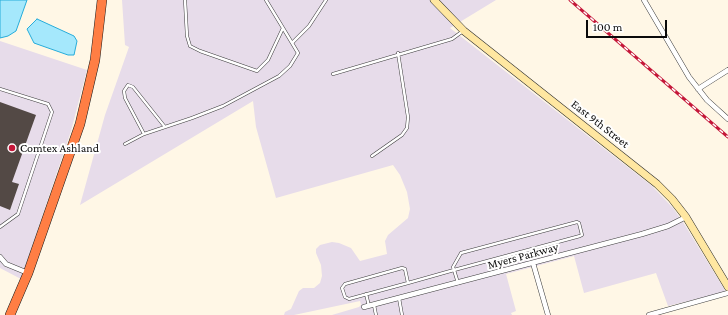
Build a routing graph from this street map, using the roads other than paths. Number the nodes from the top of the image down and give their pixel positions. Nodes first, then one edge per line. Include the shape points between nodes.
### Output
1 (102, 0) edge
2 (185, 0) edge
3 (266, 0) edge
4 (326, 0) edge
5 (434, 0) edge
6 (644, 0) edge
7 (283, 28) junction
8 (464, 31) junction
9 (292, 43) junction
10 (398, 53) junction
11 (728, 70) edge
12 (333, 74) dead end
13 (0, 89) edge
14 (698, 89) junction
15 (728, 119) edge
16 (165, 127) junction
17 (144, 134) junction
18 (125, 144) dead end
19 (372, 156) dead end
20 (686, 217) junction
21 (0, 227) edge
22 (0, 257) edge
23 (532, 263) junction
24 (454, 270) junction
25 (28, 273) junction
26 (408, 283) junction
27 (458, 283) junction
28 (728, 287) edge
29 (728, 293) edge
30 (366, 294) junction
31 (399, 298) junction
32 (371, 305) junction
33 (364, 307) dead end
34 (10, 315) edge
35 (376, 315) edge
36 (402, 315) edge
37 (548, 315) edge
38 (649, 315) edge

1 - 25 highway via 95,60 81,118
2 - 7 lane via 190,46 257,71 268,60
3 - 7 lane
4 - 9 lane via 309,26
5 - 8 street, East 9th Street
6 - 14 street
7 - 9 lane
8 - 10 lane via 452,38
8 - 20 street, East 9th Street via 646,174 672,199
9 - 16 lane via 298,53 290,66 272,81 223,106
10 - 12 lane
10 - 19 lane via 408,117 407,128 402,135
11 - 14 street
13 - 21 lane via 48,104 52,112 18,214
14 - 15 street
16 - 17 lane
16 - 17 lane via 133,87 128,86 124,91 125,98
17 - 18 lane
20 - 23 street, Myers Parkway via 661,229
20 - 28 street, East 9th Street
22 - 25 street via 6,264
23 - 27 street, Myers Parkway
23 - 37 street
24 - 24 lane via 461,253 579,223 582,235 580,236
24 - 26 lane
24 - 27 lane
25 - 34 highway
26 - 30 lane
26 - 30 lane via 405,270 402,268 343,286 346,299
27 - 31 street, Myers Parkway
29 - 38 street
30 - 32 lane
31 - 32 street, Myers Parkway
31 - 36 lane
32 - 33 street, Myers Parkway
32 - 35 lane

